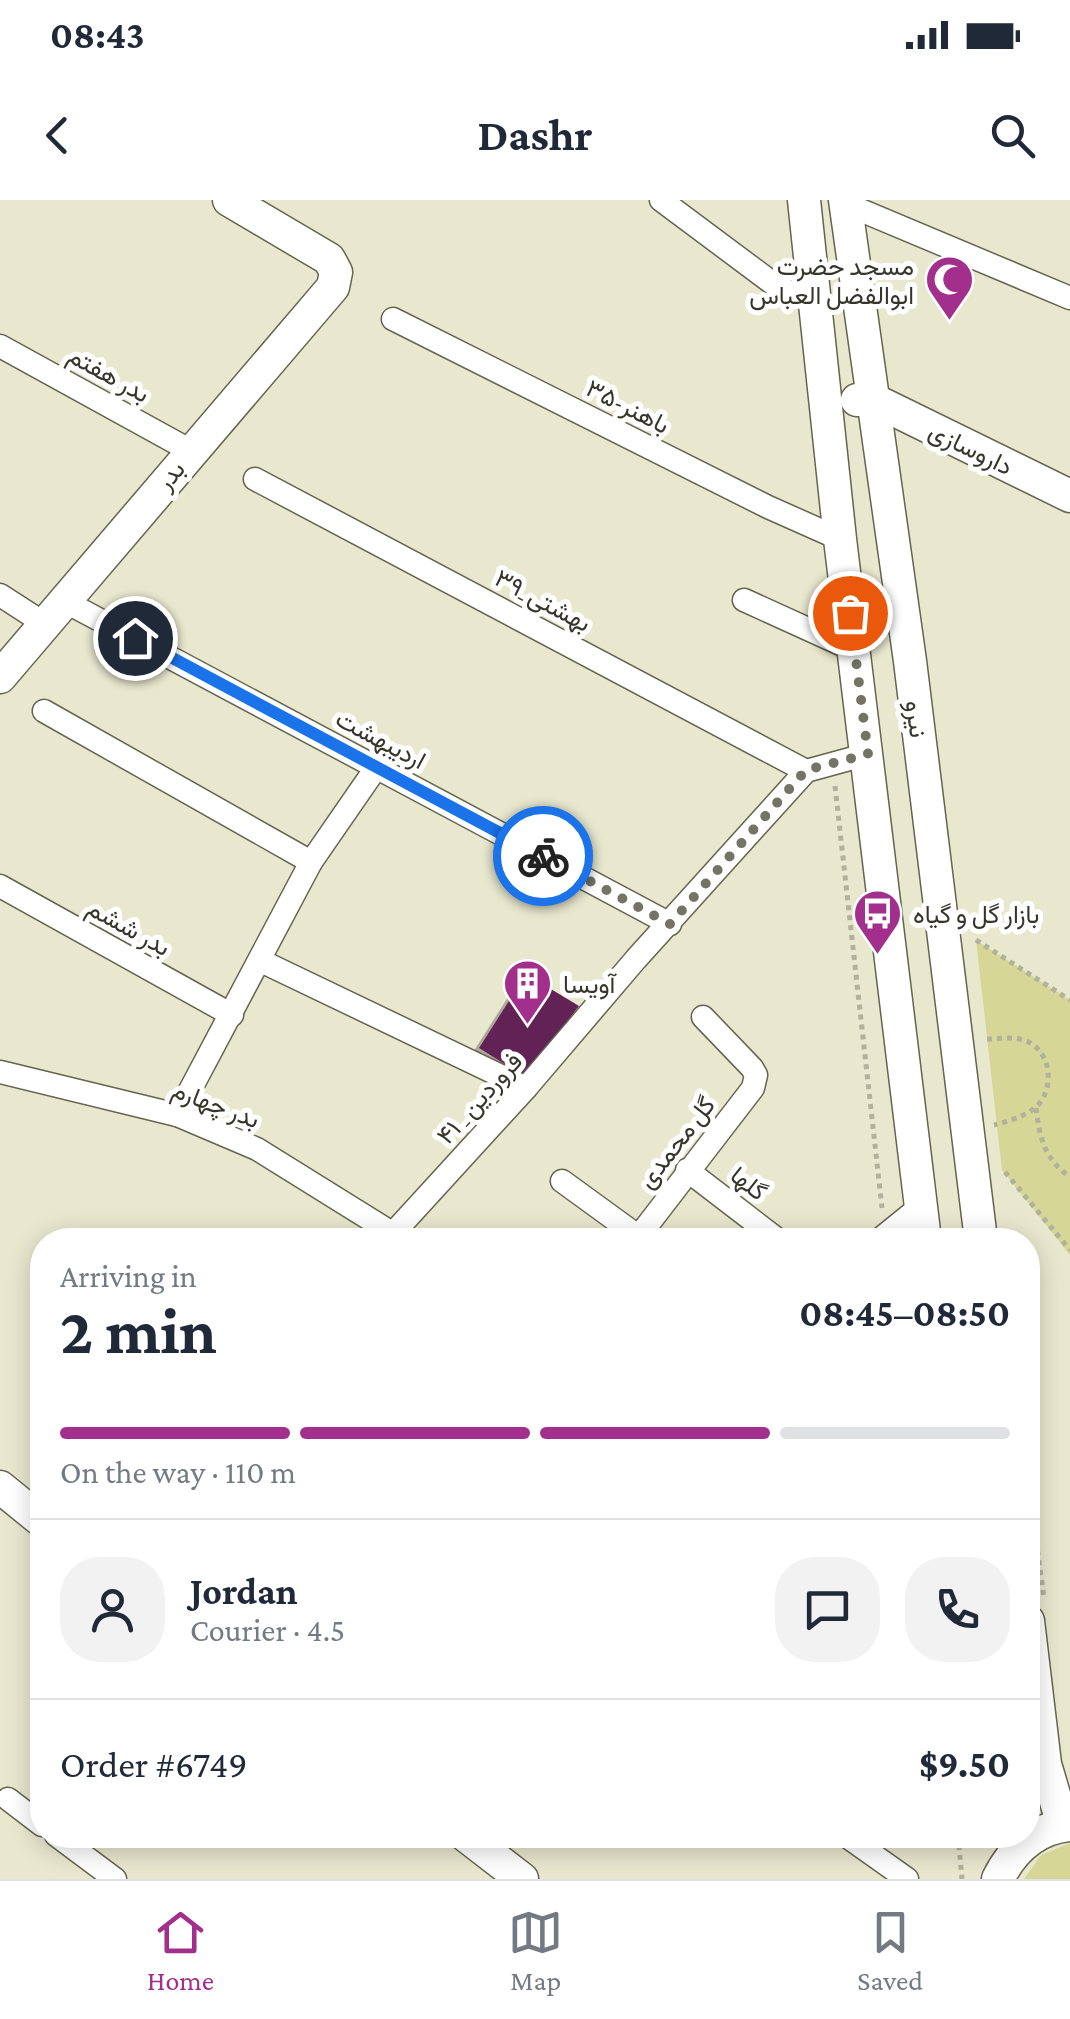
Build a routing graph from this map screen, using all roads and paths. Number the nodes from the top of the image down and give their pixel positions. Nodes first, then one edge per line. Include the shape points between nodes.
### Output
1 (229, 200) edge
2 (661, 200) edge
3 (804, 200) edge
4 (846, 202) edge
5 (1070, 298) edge
6 (814, 303) junction
7 (393, 319) dead end
8 (0, 346) edge
9 (872, 400) junction
10 (825, 401) junction
11 (191, 450) junction
12 (254, 479) dead end
13 (1070, 496) edge
14 (840, 539) junction
15 (0, 596) edge
16 (744, 600) dead end
17 (56, 613) junction
18 (854, 650) junction
19 (0, 677) edge
20 (44, 711) dead end
21 (868, 754) junction
22 (832, 764) junction
23 (376, 768) junction
24 (806, 770) junction
25 (312, 862) junction
26 (0, 886) edge
27 (670, 924) junction
28 (260, 960) junction
29 (977, 960) dead end
30 (1070, 1000) edge
31 (232, 1015) junction
32 (703, 1017) dead end
33 (983, 1054) dead end
34 (0, 1072) edge
35 (526, 1088) junction
36 (1036, 1108) junction
37 (989, 1112) dead end
38 (176, 1115) junction
39 (994, 1160) dead end
40 (687, 1170) junction
41 (1070, 1177) edge
42 (562, 1181) dead end
43 (921, 1206) junction
44 (376, 1228) edge
45 (398, 1228) edge
46 (625, 1228) edge
47 (645, 1228) edge
48 (762, 1228) edge
49 (881, 1228) edge
50 (894, 1228) edge
51 (924, 1228) edge
52 (980, 1228) edge
53 (1070, 1250) edge
54 (0, 1488) edge
55 (30, 1512) edge
56 (1040, 1773) edge
57 (8, 1799) dead end
58 (30, 1816) edge
59 (1067, 1825) edge
60 (1040, 1833) edge
61 (73, 1848) edge
62 (482, 1848) edge
63 (863, 1848) edge
64 (959, 1848) edge
65 (997, 1848) edge
66 (1019, 1848) edge
67 (999, 1878) edge
68 (115, 1879) edge
69 (522, 1879) edge
70 (907, 1879) edge
71 (962, 1879) edge

1 - 11 main road, بدر via 329,259 336,272 333,287
2 - 6 street via 775,285
3 - 6 main road
4 - 5 street
4 - 9 main road, نیرو
6 - 10 main road
7 - 14 street, ۳۵-باهنر
8 - 11 street, بدر هفتم
9 - 10 main road
9 - 13 main road, داروسازی
9 - 52 main road, نیرو
10 - 14 main road
11 - 17 main road, بدر
12 - 24 street, ۳۹_بهشتی
14 - 18 main road
15 - 17 street
16 - 18 street
17 - 19 main road, بدر
17 - 23 street, اردیبهشت
18 - 21 main road
20 - 25 street
21 - 22 street
21 - 43 main road
22 - 24 street
22 - 49 path
23 - 25 street
23 - 27 street, اردیبهشت
24 - 27 street, ۴۱ _فروردین
25 - 28 street
26 - 31 street, بدر ششم
27 - 35 street, ۴۱ _فروردین
28 - 31 street
28 - 35 street
29 - 30 path via 976,940
31 - 38 street
32 - 40 street, گل محمدی via 756,1076
33 - 36 path via 982,1038 1020,1039 1040,1050 1048,1081
34 - 38 street, بدر چهارم
35 - 45 street, ۴۱ _فروردین
36 - 37 path via 991,1126
36 - 41 path via 1050,1163
38 - 44 street, بدر چهارم via 257,1149
39 - 53 path
40 - 47 street, گل محمدی
40 - 48 street, گلها
42 - 46 street
43 - 50 street
43 - 51 main road
54 - 55 main road
56 - 59 main road
57 - 58 street
59 - 60 main road
61 - 68 street
62 - 69 main road
63 - 70 street
64 - 71 path
65 - 67 main road
66 - 67 main road

